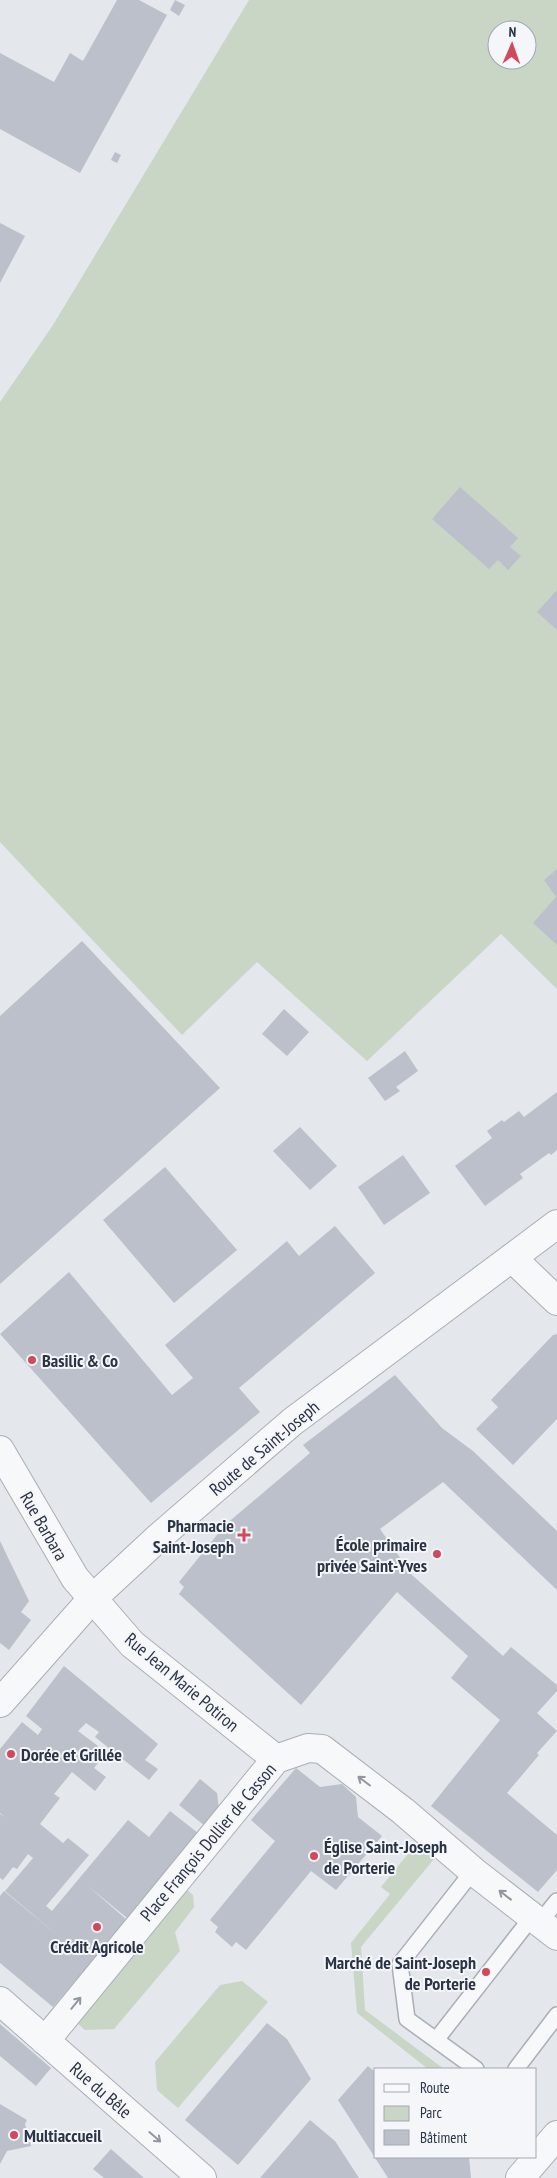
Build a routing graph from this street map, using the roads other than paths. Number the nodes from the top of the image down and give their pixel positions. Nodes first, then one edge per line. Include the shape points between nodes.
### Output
1 (557, 1224) edge
2 (512, 1258) junction
3 (557, 1301) edge
4 (0, 1450) edge
5 (92, 1600) junction
6 (0, 1703) edge
7 (276, 1759) junction
8 (473, 1871) junction
9 (557, 1901) edge
10 (543, 1925) edge
11 (0, 2001) edge
12 (557, 2015) edge
13 (436, 2040) junction
14 (45, 2041) junction
15 (475, 2068) edge
16 (517, 2068) edge
17 (557, 2135) edge
18 (202, 2178) edge
19 (520, 2178) edge

1 - 2 street, Route de Saint-Joseph
2 - 3 street
2 - 5 street, Route de Saint-Joseph via 292,1422 160,1536
4 - 5 street, Rue Barbara via 75,1578
5 - 6 street, Route de Saint-Joseph
5 - 7 street, Rue Jean Marie Potiron via 132,1644
8 -> 7 street, Place François Dollier de Casson via 403,1811 322,1749 308,1748
14 -> 7 street, Place François Dollier de Casson
10 -> 8 street, Place François Dollier de Casson
8 - 13 lane via 400,1964 407,2019
9 - 10 lane
10 - 13 lane
11 - 14 street, Rue du Bêle
12 - 16 lane
13 - 15 lane
14 -> 18 street, Rue du Bêle
17 - 19 street

